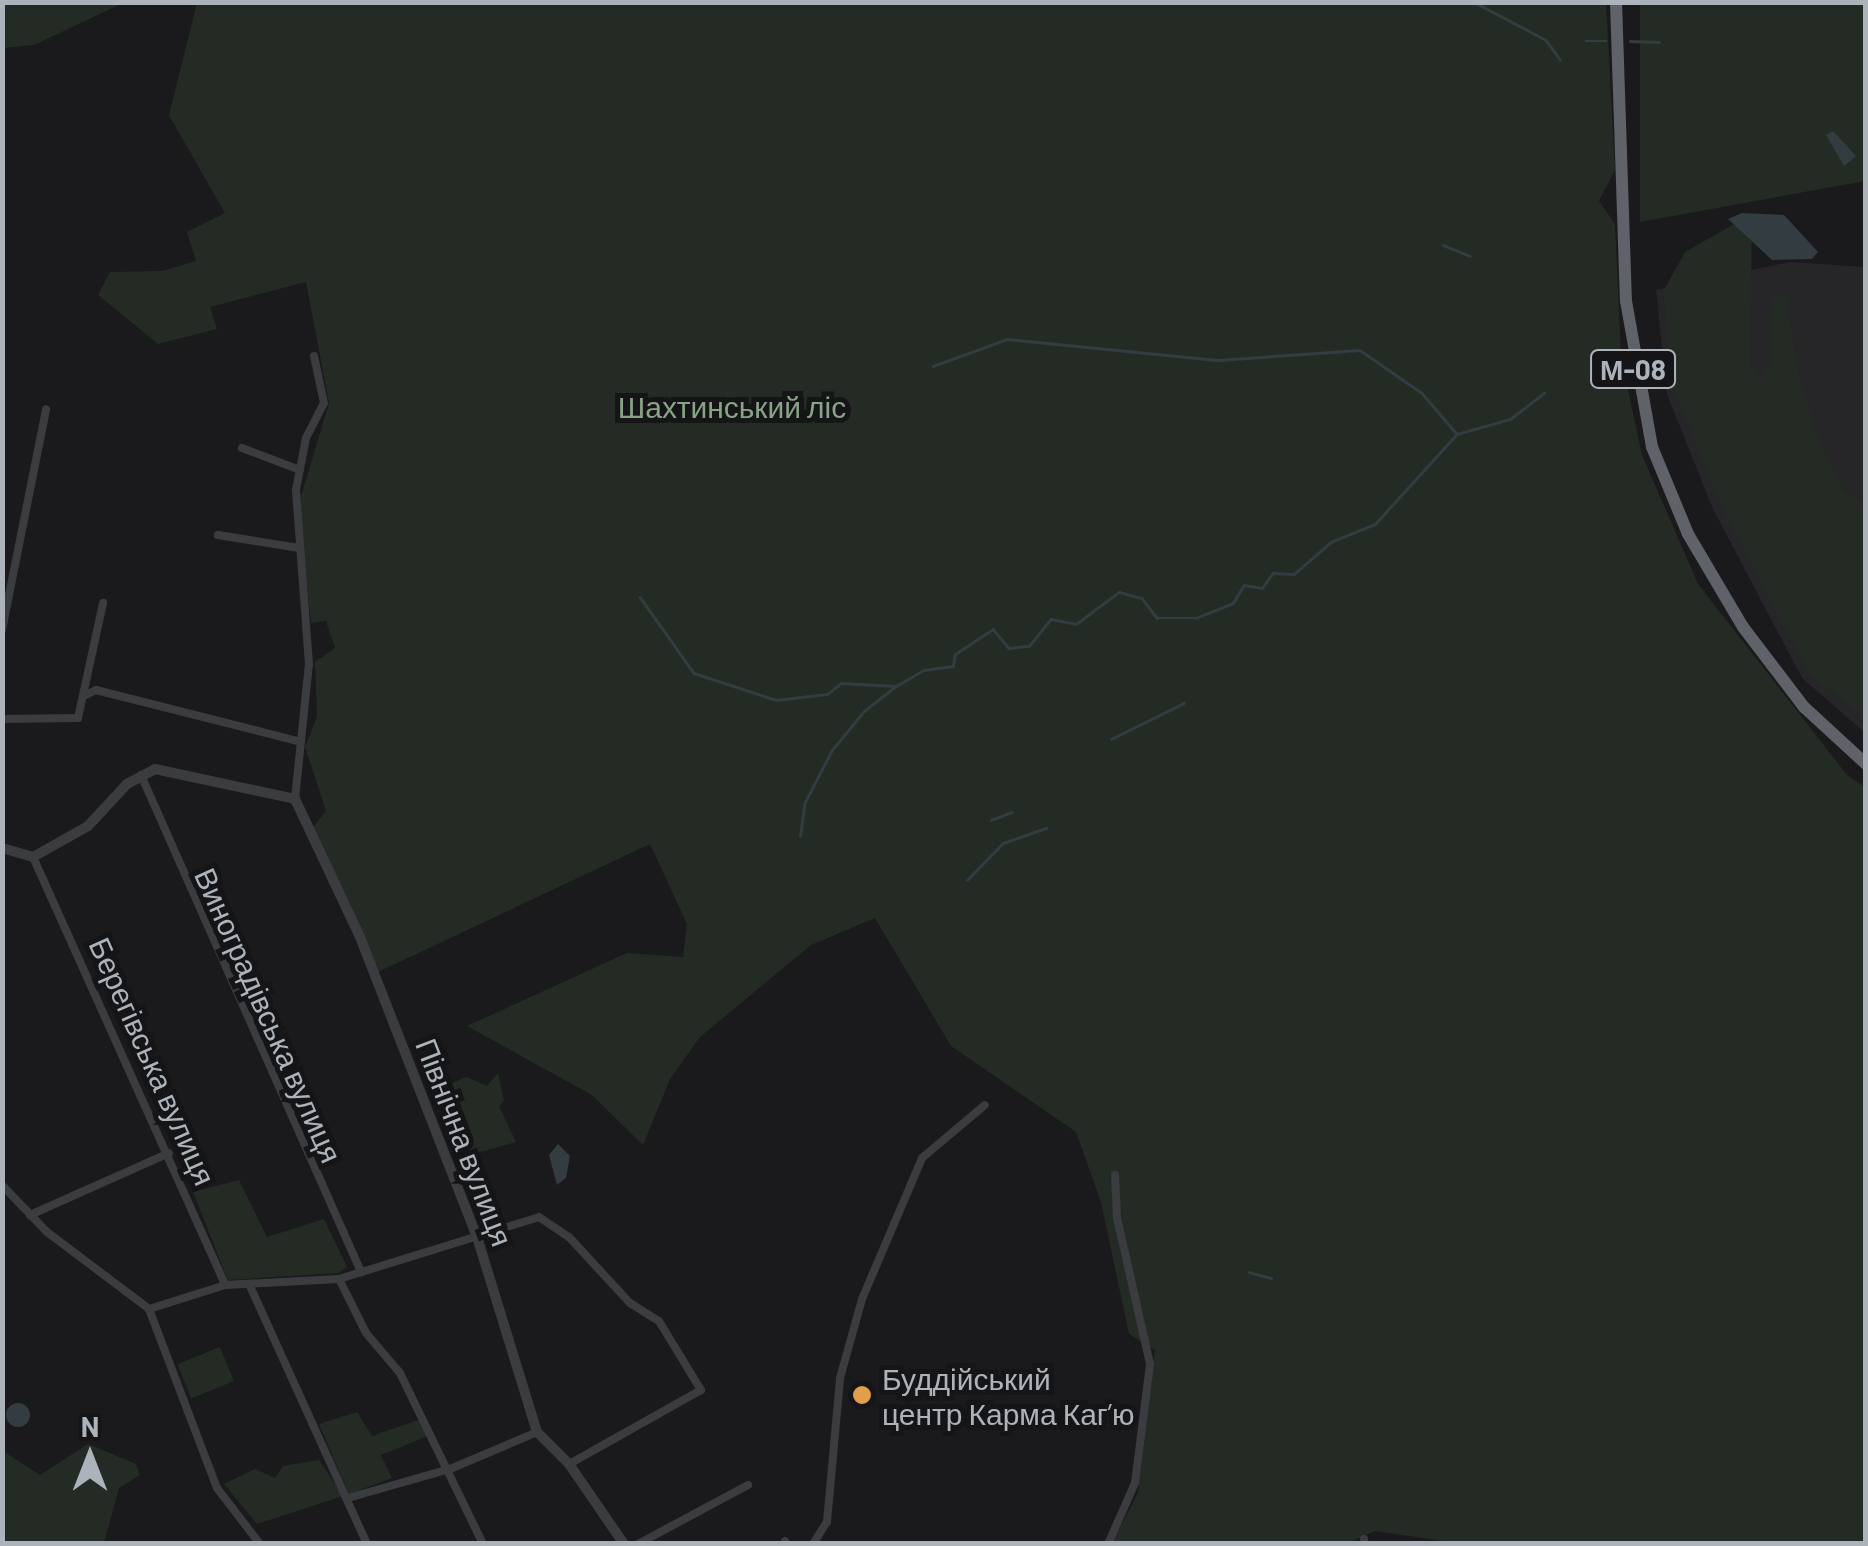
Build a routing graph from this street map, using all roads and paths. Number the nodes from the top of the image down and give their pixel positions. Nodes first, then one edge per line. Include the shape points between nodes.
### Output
1 (1616, 2) edge
2 (314, 356) dead end
3 (46, 409) dead end
4 (242, 448) dead end
5 (300, 470) junction
6 (218, 536) dead end
7 (299, 548) junction
8 (102, 602) dead end
9 (2, 630) edge
10 (86, 695) junction
11 (2, 719) edge
12 (298, 741) junction
13 (1866, 764) edge
14 (141, 775) junction
15 (296, 799) junction
16 (2, 848) edge
17 (34, 858) junction
18 (985, 1105) dead end
19 (170, 1154) junction
20 (1114, 1175) dead end
21 (2, 1184) edge
22 (30, 1215) junction
23 (477, 1237) junction
24 (361, 1272) junction
25 (338, 1279) junction
26 (225, 1285) junction
27 (250, 1286) junction
28 (149, 1309) junction
29 (536, 1432) junction
30 (569, 1464) junction
31 (450, 1469) junction
32 (748, 1485) dead end
33 (348, 1498) junction
34 (260, 1544) edge
35 (367, 1544) edge
36 (484, 1544) edge
37 (624, 1544) edge
38 (638, 1544) edge
39 (813, 1544) edge
40 (1108, 1544) edge

1 - 13 highway, М-08 via 1626,301 1652,447 1688,534 1743,627 1804,707
2 - 5 street, Північна вулиця via 324,403
3 - 9 street
4 - 5 street
5 - 7 street, Північна вулиця
6 - 7 street
7 - 12 street, Північна вулиця via 309,678
8 - 10 street
10 - 11 street via 78,718 66,722
10 - 12 street via 96,690
12 - 15 street, Північна вулиця
14 - 15 street via 164,768 252,794
14 - 17 street via 88,826
14 - 24 street, Виноградівська вулиця
15 - 23 street, Північна вулиця via 360,937
16 - 17 street
17 - 19 street, Берегівська вулиця
18 - 39 street via 922,1158 862,1299 840,1378 828,1522
19 - 22 street
19 - 26 street, Берегівська вулиця
20 - 40 street via 1150,1364 1136,1483
21 - 22 street
22 - 28 street
23 - 24 street
23 - 29 street, Північна вулиця
23 - 30 street via 540,1216 556,1226 630,1303 659,1321 701,1390
24 - 25 street
25 - 27 street
25 - 31 street via 366,1333 400,1373
26 - 27 street
26 - 28 street
27 - 33 street
28 - 34 street via 218,1488
29 - 30 street, Північна вулиця
29 - 31 street
30 - 37 street, Північна вулиця
31 - 33 street
31 - 36 street
32 - 38 street
33 - 35 street

